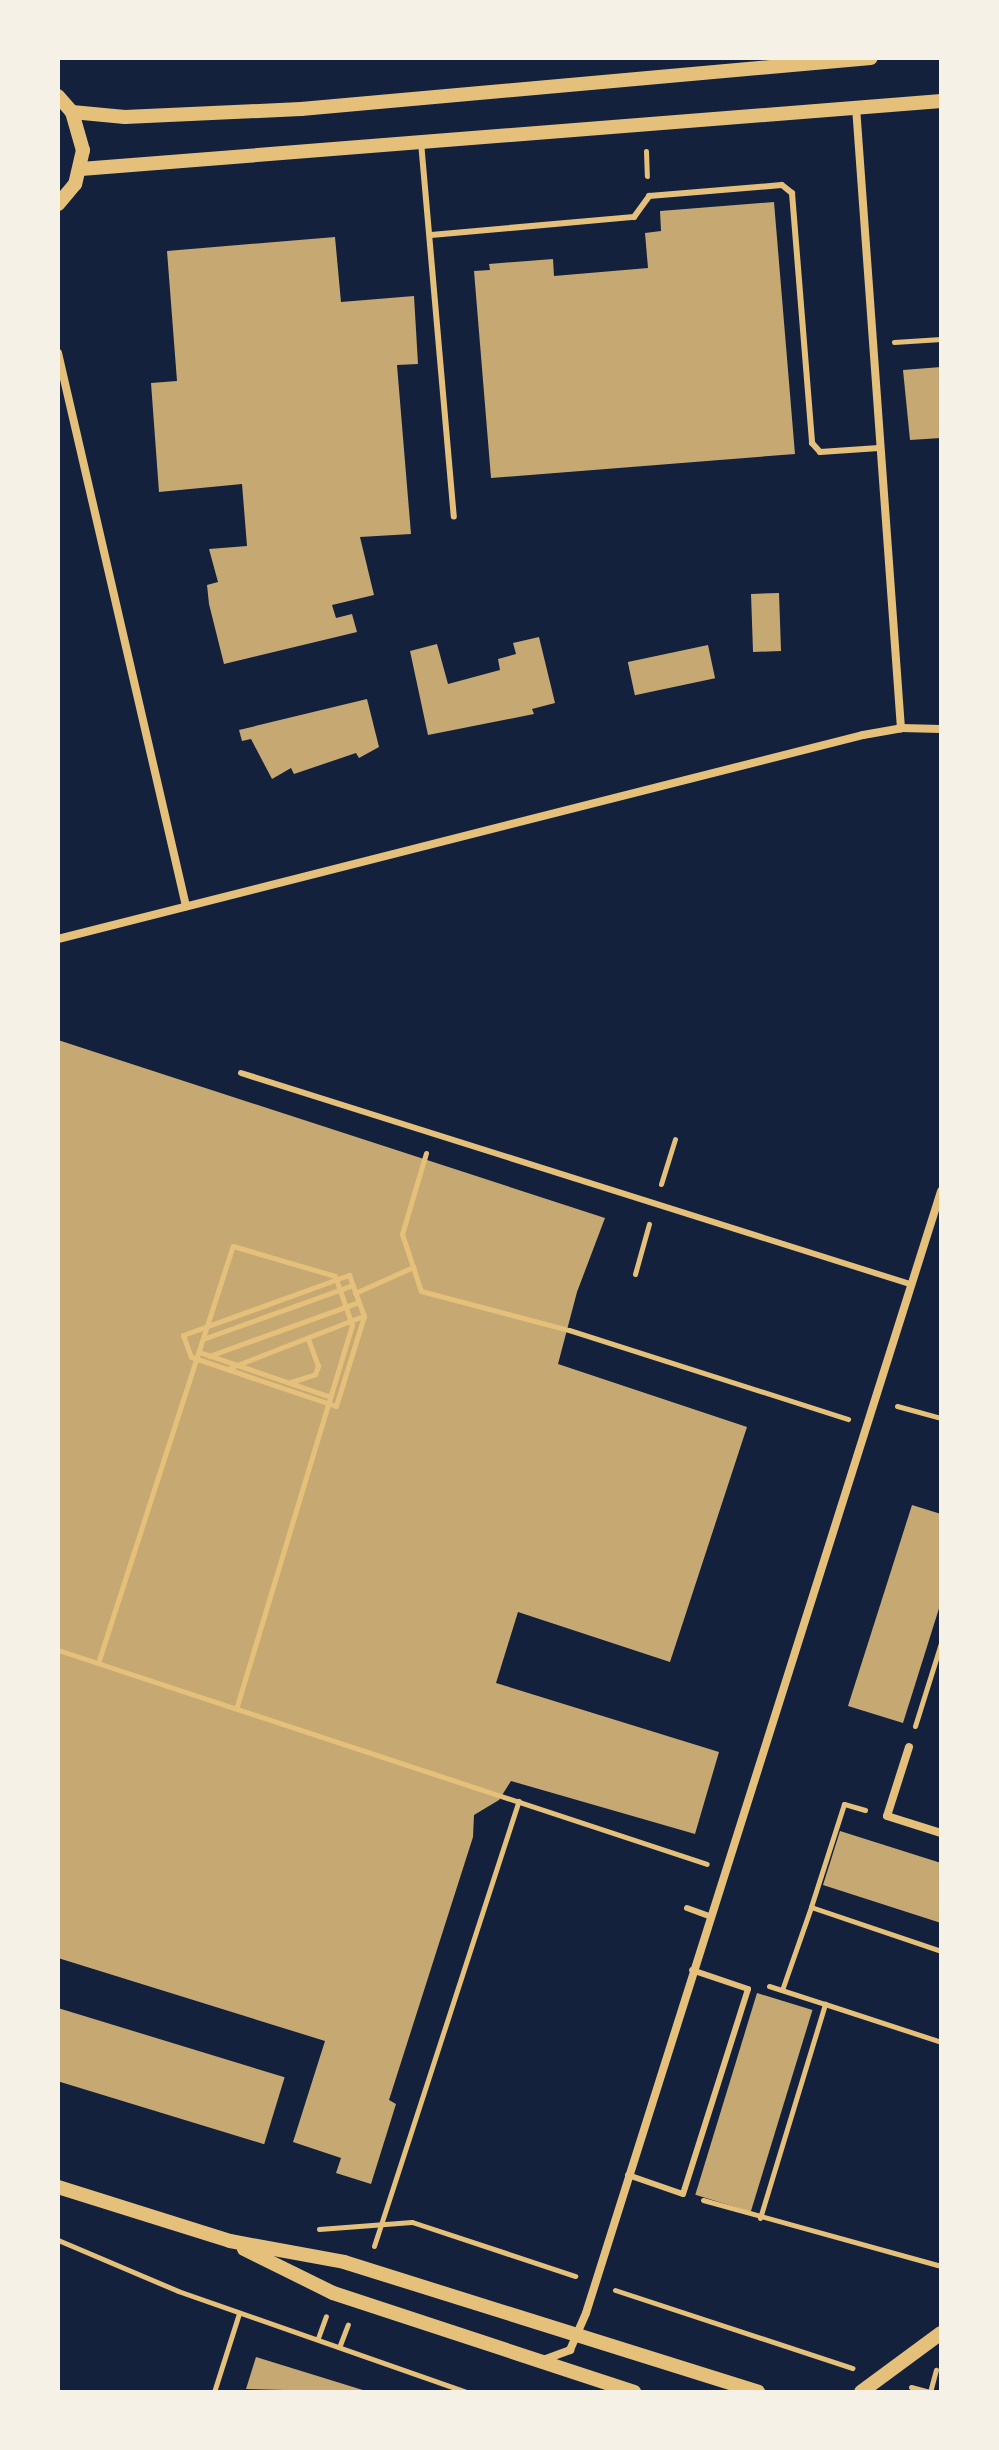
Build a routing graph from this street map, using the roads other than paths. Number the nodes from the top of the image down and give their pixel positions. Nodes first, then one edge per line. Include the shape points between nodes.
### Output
1 (871, 58) edge
2 (58, 96) edge
3 (941, 101) edge
4 (856, 105) junction
5 (72, 112) junction
6 (421, 142) junction
7 (81, 169) junction
8 (58, 204) edge
9 (431, 235) junction
10 (58, 353) edge
11 (879, 448) junction
12 (454, 517) dead end
13 (901, 728) junction
14 (941, 729) edge
15 (186, 906) junction
16 (58, 939) edge
17 (241, 1073) dead end
18 (941, 1191) edge
19 (910, 1284) junction
20 (909, 1747) road end
21 (941, 1833) edge
22 (687, 1908) dead end
23 (709, 1916) junction
24 (691, 1970) junction
25 (628, 2175) junction
26 (58, 2187) edge
27 (230, 2241) junction
28 (941, 2333) edge
29 (578, 2337) junction
30 (541, 2360) junction
31 (634, 2392) edge
32 (758, 2392) edge
33 (861, 2392) edge

1 - 5 street via 301,109 125,117
2 - 5 street
3 - 4 street
4 - 6 street
4 - 11 street
5 - 7 street via 80,130
6 - 7 street
6 - 9 lane
7 - 8 street
9 - 11 lane via 634,217 649,196 782,185 792,193 812,443 820,452
9 - 12 lane
10 - 15 street
11 - 13 street
13 - 14 street
13 - 15 street
15 - 16 street
17 - 19 lane
18 - 19 street
19 - 23 street
20 - 21 street via 887,1816
22 - 23 lane
23 - 24 street
24 - 25 street
24 - 25 lane via 748,1989 683,2194
25 - 29 street
26 - 27 street
27 - 29 street via 344,2262
27 - 30 street via 333,2293
28 - 33 street
29 - 30 street via 563,2355
29 - 32 street
30 - 31 street

